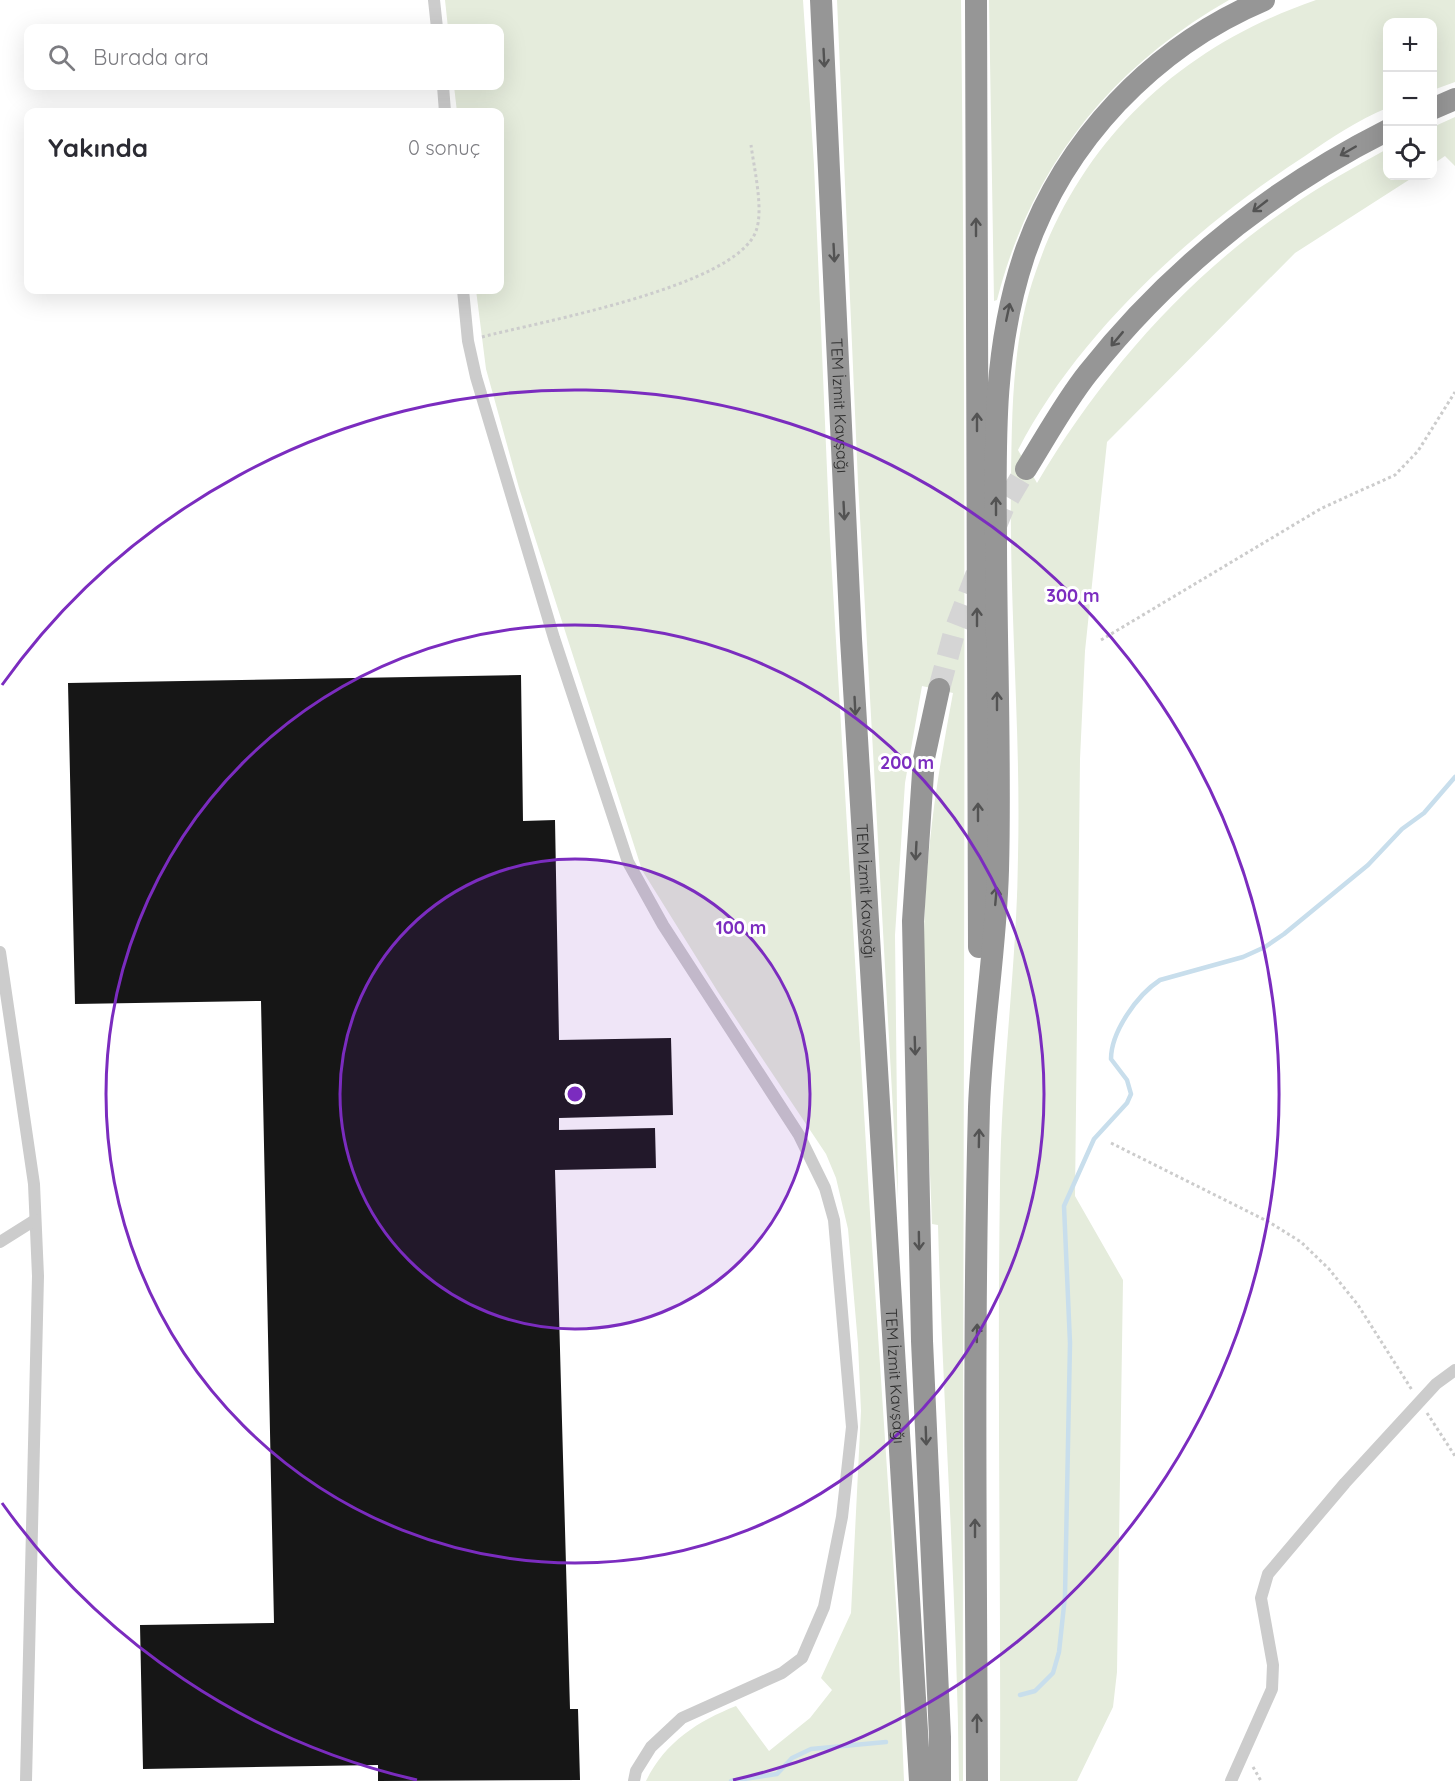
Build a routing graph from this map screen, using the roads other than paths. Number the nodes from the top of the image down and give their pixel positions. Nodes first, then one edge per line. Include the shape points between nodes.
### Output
1 (434, 0) edge
2 (821, 0) edge
3 (976, 0) edge
4 (1264, 0) edge
5 (437, 24) edge
6 (443, 90) edge
7 (446, 108) edge
8 (1383, 133) edge
9 (463, 294) edge
10 (1026, 469) tunnel mouth
11 (939, 689) tunnel mouth
12 (0, 952) edge
13 (980, 1101) junction
14 (35, 1220) junction
15 (0, 1242) edge
16 (1455, 1370) edge
17 (26, 1781) edge
18 (634, 1781) edge
19 (920, 1781) edge
20 (940, 1781) edge
21 (977, 1781) edge
22 (1231, 1781) edge

1 - 5 street
2 -> 19 highway, TEM İzmit Kavşağı via 851,639
13 -> 3 highway
13 -> 4 highway via 998,872 995,414 1012,294 1045,202 1098,123 1126,91 1160,63 1233,13
6 - 7 street
8 -> 10 highway via 1275,195 1225,234 1127,327 1087,375
9 - 18 street via 476,377 547,616 628,862 663,925 799,1135 822,1179 834,1220 852,1427 842,1517 824,1607 802,1659 782,1674 681,1718 651,1747
11 -> 20 highway via 924,758 913,921 922,1341
12 - 14 street via 34,1184
21 -> 13 highway via 975,1460
14 - 15 street
14 - 17 street via 37,1288
16 - 22 street via 1420,1401 1268,1574 1261,1598 1273,1665 1272,1689

